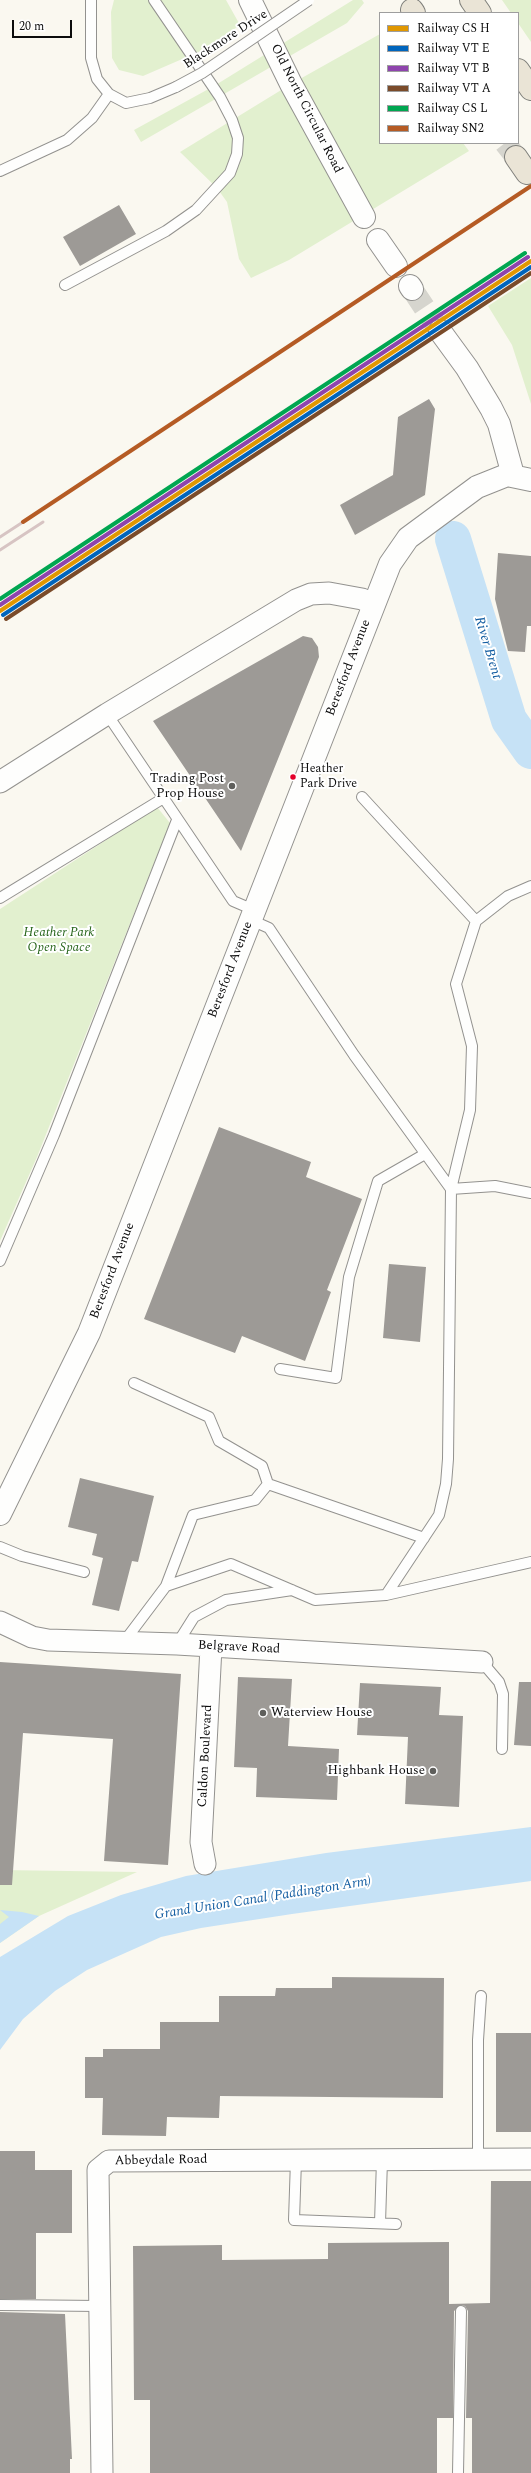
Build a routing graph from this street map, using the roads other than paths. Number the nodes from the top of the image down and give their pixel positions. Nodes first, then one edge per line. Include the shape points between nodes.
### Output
1 (91, 0) edge
2 (154, 0) edge
3 (250, 0) edge
4 (309, 0) edge
5 (471, 0) edge
6 (479, 12) edge
7 (519, 71) edge
8 (531, 89) edge
9 (109, 94) junction
10 (0, 171) edge
11 (364, 217) dead end
12 (378, 240) dead end
13 (396, 266) dead end
14 (65, 284) dead end
15 (440, 331) tunnel mouth
16 (522, 477) edge
17 (374, 604) junction
18 (107, 714) junction
19 (0, 782) edge
20 (362, 797) dead end
21 (162, 799) junction
22 (177, 820) junction
23 (531, 886) edge
24 (0, 898) edge
25 (252, 915) junction
26 (476, 921) junction
27 (425, 1154) junction
28 (451, 1189) junction
29 (531, 1193) edge
30 (0, 1261) edge
31 (280, 1368) dead end
32 (134, 1382) dead end
33 (268, 1484) junction
34 (0, 1514) edge
35 (424, 1538) junction
36 (0, 1547) edge
37 (531, 1562) edge
38 (84, 1572) dead end
39 (166, 1586) junction
40 (292, 1590) junction
41 (386, 1595) junction
42 (0, 1622) edge
43 (123, 1644) junction
44 (177, 1644) junction
45 (211, 1647) junction
46 (482, 1662) joint
47 (502, 1749) dead end
48 (205, 1864) dead end
49 (481, 1996) dead end
50 (478, 2159) junction
51 (531, 2159) edge
52 (296, 2160) junction
53 (382, 2160) junction
54 (380, 2223) junction
55 (396, 2224) dead end
56 (0, 2305) edge
57 (100, 2306) junction
58 (461, 2311) dead end
59 (102, 2473) edge
60 (458, 2473) edge

1 - 9 lane via 91,58 97,79
2 - 14 lane via 220,97 238,138 237,154 230,173 196,210 166,231
3 - 11 street, Old North Circular Road via 291,84
4 - 9 lane, Blackmore Drive, bridge via 202,73 176,87 150,98 126,103
5 - 6 highway
7 - 8 highway
9 - 10 lane via 92,118 67,140
12 - 13 street
15 - 16 street via 467,368 491,408
16 - 17 street, Beresford Avenue via 492,480 477,487 408,538 390,564
17 - 18 street via 329,593 311,594 296,600
17 - 25 street, Beresford Avenue
18 - 19 street
18 - 21 lane
20 - 26 lane
21 - 22 lane
21 - 24 lane
22 - 25 lane via 233,902
22 - 30 lane via 54,1135
23 - 26 lane via 508,896
25 - 27 lane via 269,928 354,1055
25 - 34 street, Beresford Avenue via 89,1333
26 - 28 lane via 456,984 472,1046 470,1110
27 - 28 lane
27 - 31 lane via 378,1181 349,1277 336,1378
28 - 29 lane via 495,1186
28 - 35 lane via 448,1459 439,1515
32 - 33 lane via 209,1417 219,1441 262,1466
33 - 35 lane
33 - 39 lane via 255,1500 193,1515
35 - 41 lane
36 - 38 lane via 22,1556
37 - 41 lane
39 - 40 lane via 230,1564
39 - 43 lane
40 - 41 lane via 315,1600
40 - 44 lane via 226,1600 194,1618
42 - 43 street, Belgrave Road via 32,1637 48,1640
43 - 44 street, Belgrave Road
44 - 45 street, Belgrave Road
45 - 46 street, Belgrave Road
45 - 48 street, Caldon Boulevard via 201,1842
46 - 47 lane via 499,1682 503,1694
49 - 50 lane via 478,2040
50 - 51 street, Abbeydale Road
50 - 53 street, Abbeydale Road
52 - 53 street, Abbeydale Road
52 - 54 lane via 294,2220
52 - 57 street, Abbeydale Road via 109,2161 98,2170
53 - 54 lane
54 - 55 lane
56 - 57 lane
57 - 59 street, Abbeydale Road
58 - 60 lane

